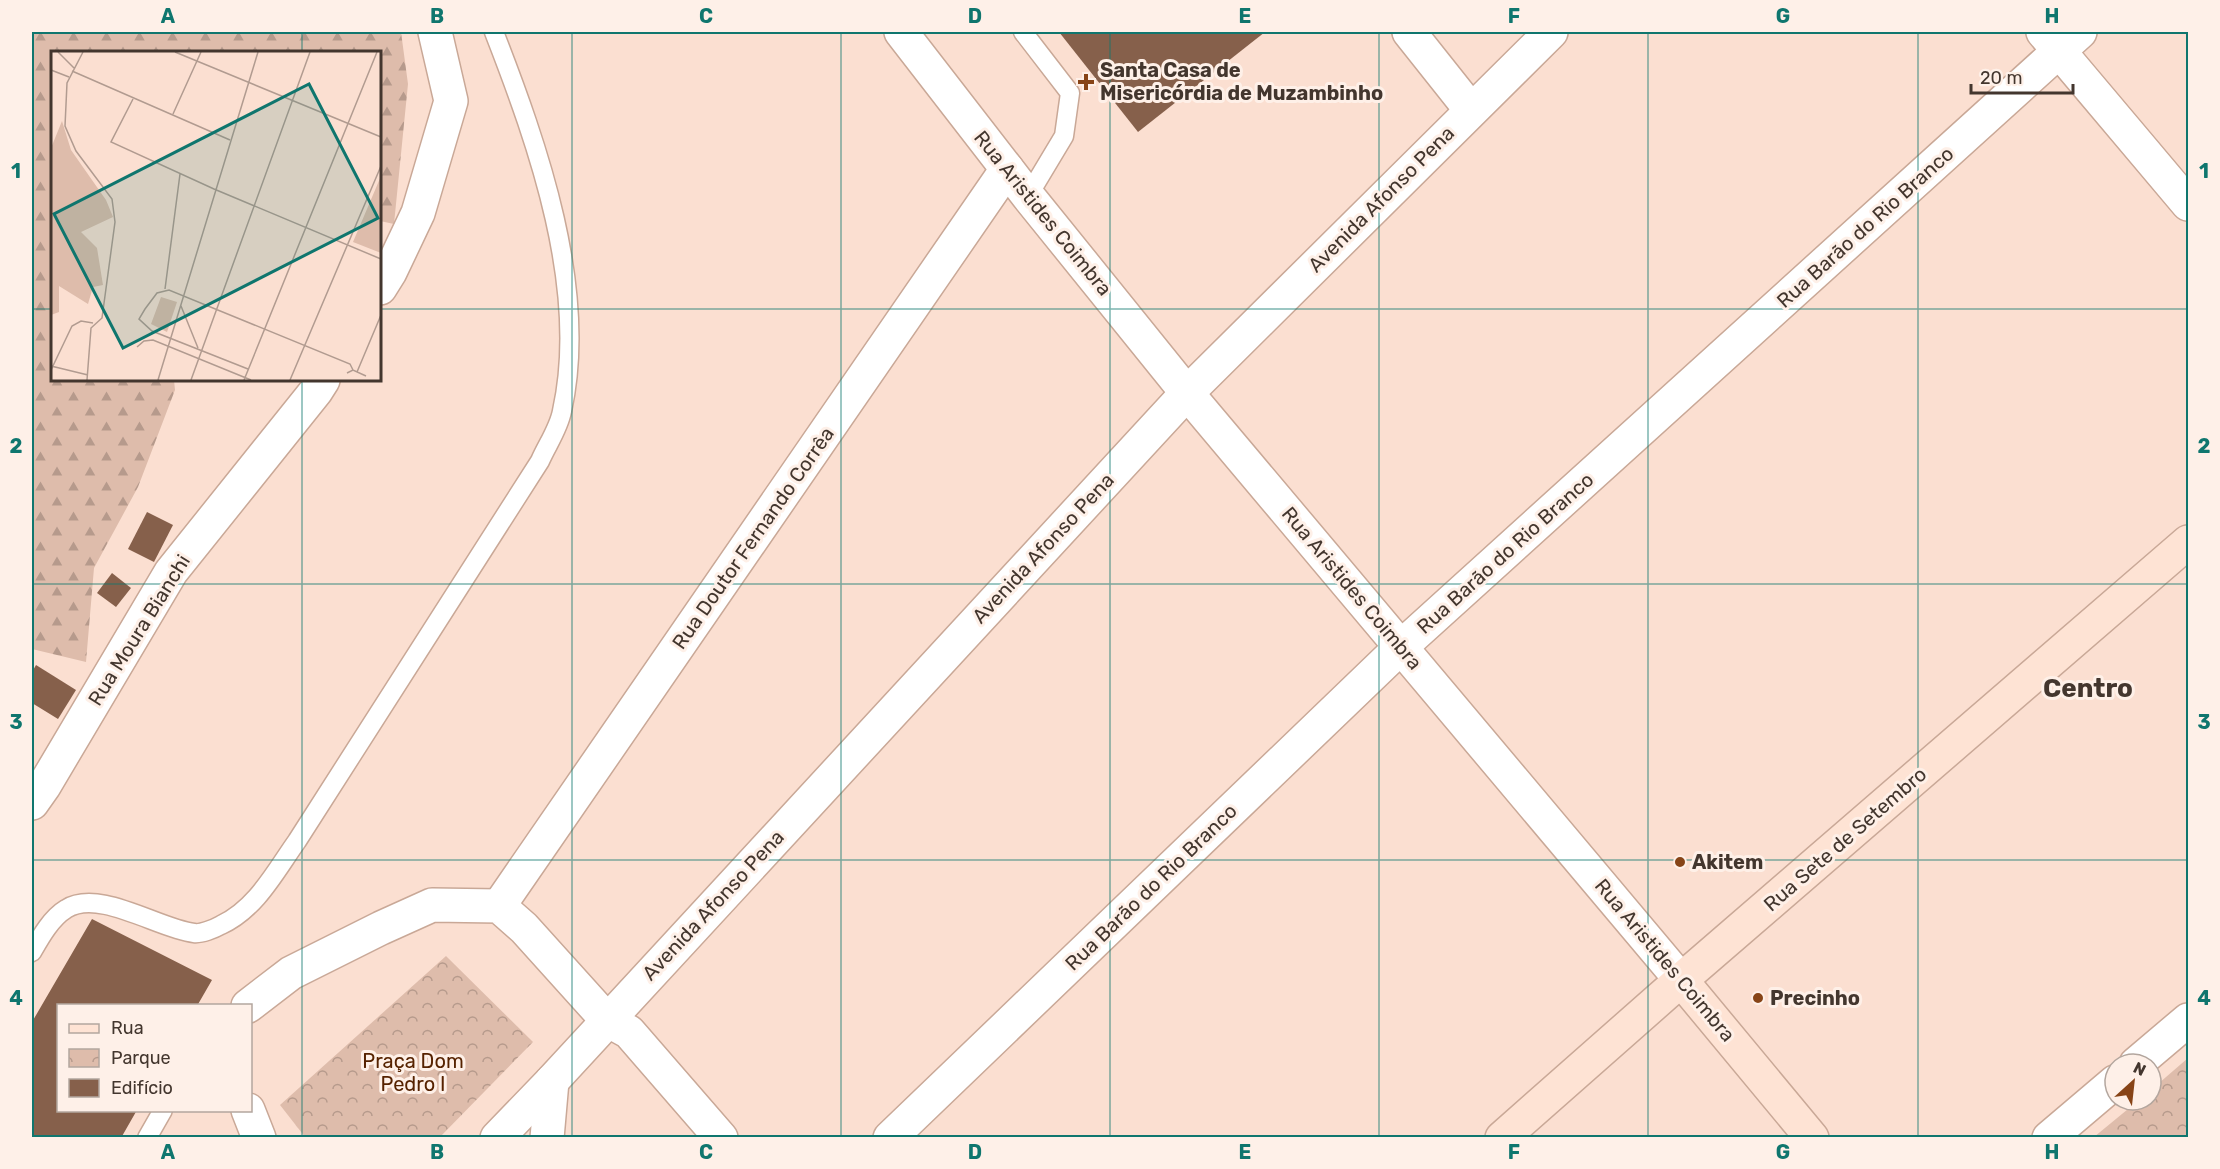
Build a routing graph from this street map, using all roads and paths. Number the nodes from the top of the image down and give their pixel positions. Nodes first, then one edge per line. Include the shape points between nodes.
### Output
1 (435, 32) edge
2 (494, 32) edge
3 (901, 32) edge
4 (1023, 32) edge
5 (1409, 32) edge
6 (1551, 32) edge
7 (2061, 38) edge
8 (1471, 110) junction
9 (1007, 169) junction
10 (1028, 196) junction
11 (2188, 204) edge
12 (381, 286) edge
13 (322, 381) edge
14 (1187, 393) junction
15 (2188, 542) edge
16 (1402, 646) junction
17 (32, 803) edge
18 (499, 906) junction
19 (32, 952) edge
20 (1681, 980) junction
21 (249, 1004) edge
22 (607, 1020) junction
23 (2188, 1020) edge
24 (2150, 1052) edge
25 (552, 1081) junction
26 (2103, 1092) edge
27 (162, 1112) edge
28 (249, 1112) edge
29 (147, 1137) edge
30 (259, 1137) edge
31 (497, 1137) edge
32 (547, 1137) edge
33 (721, 1137) edge
34 (890, 1137) edge
35 (1503, 1137) edge
36 (1812, 1137) edge
37 (2049, 1137) edge

1 - 12 street via 451,101 417,213
2 - 19 lane via 549,198 568,287 570,360 562,413 540,460 254,902 221,925 196,933 120,908 86,902 66,909 45,930
3 - 9 street, Rua Aristides Coimbra
4 - 10 lane via 1070,93 1064,136
5 - 8 street
6 - 8 street, Avenida Afonso Pena
7 - 11 street
7 - 16 street, Rua Barão do Rio Branco
8 - 14 street, Avenida Afonso Pena
9 - 10 street, Rua Aristides Coimbra
9 - 18 street, Rua Doutor Fernando Corrêa
10 - 14 street, Rua Aristides Coimbra
13 - 17 street, Rua Moura Bianchi via 171,572
14 - 16 street, Rua Aristides Coimbra
14 - 22 street, Avenida Afonso Pena
15 - 20 main road, Rua Sete de Setembro
16 - 20 street, Rua Aristides Coimbra
16 - 34 street, Rua Barão do Rio Branco
18 - 21 street via 432,905 291,973
18 - 22 street via 524,928
20 - 35 main road, Rua Sete de Setembro
20 - 36 main road, Rua Aristides Coimbra
22 - 25 street, Avenida Afonso Pena
22 - 33 street via 629,1032
23 - 24 street
25 - 31 street, Avenida Afonso Pena
25 - 32 street
26 - 37 street
27 - 29 lane
28 - 30 street

